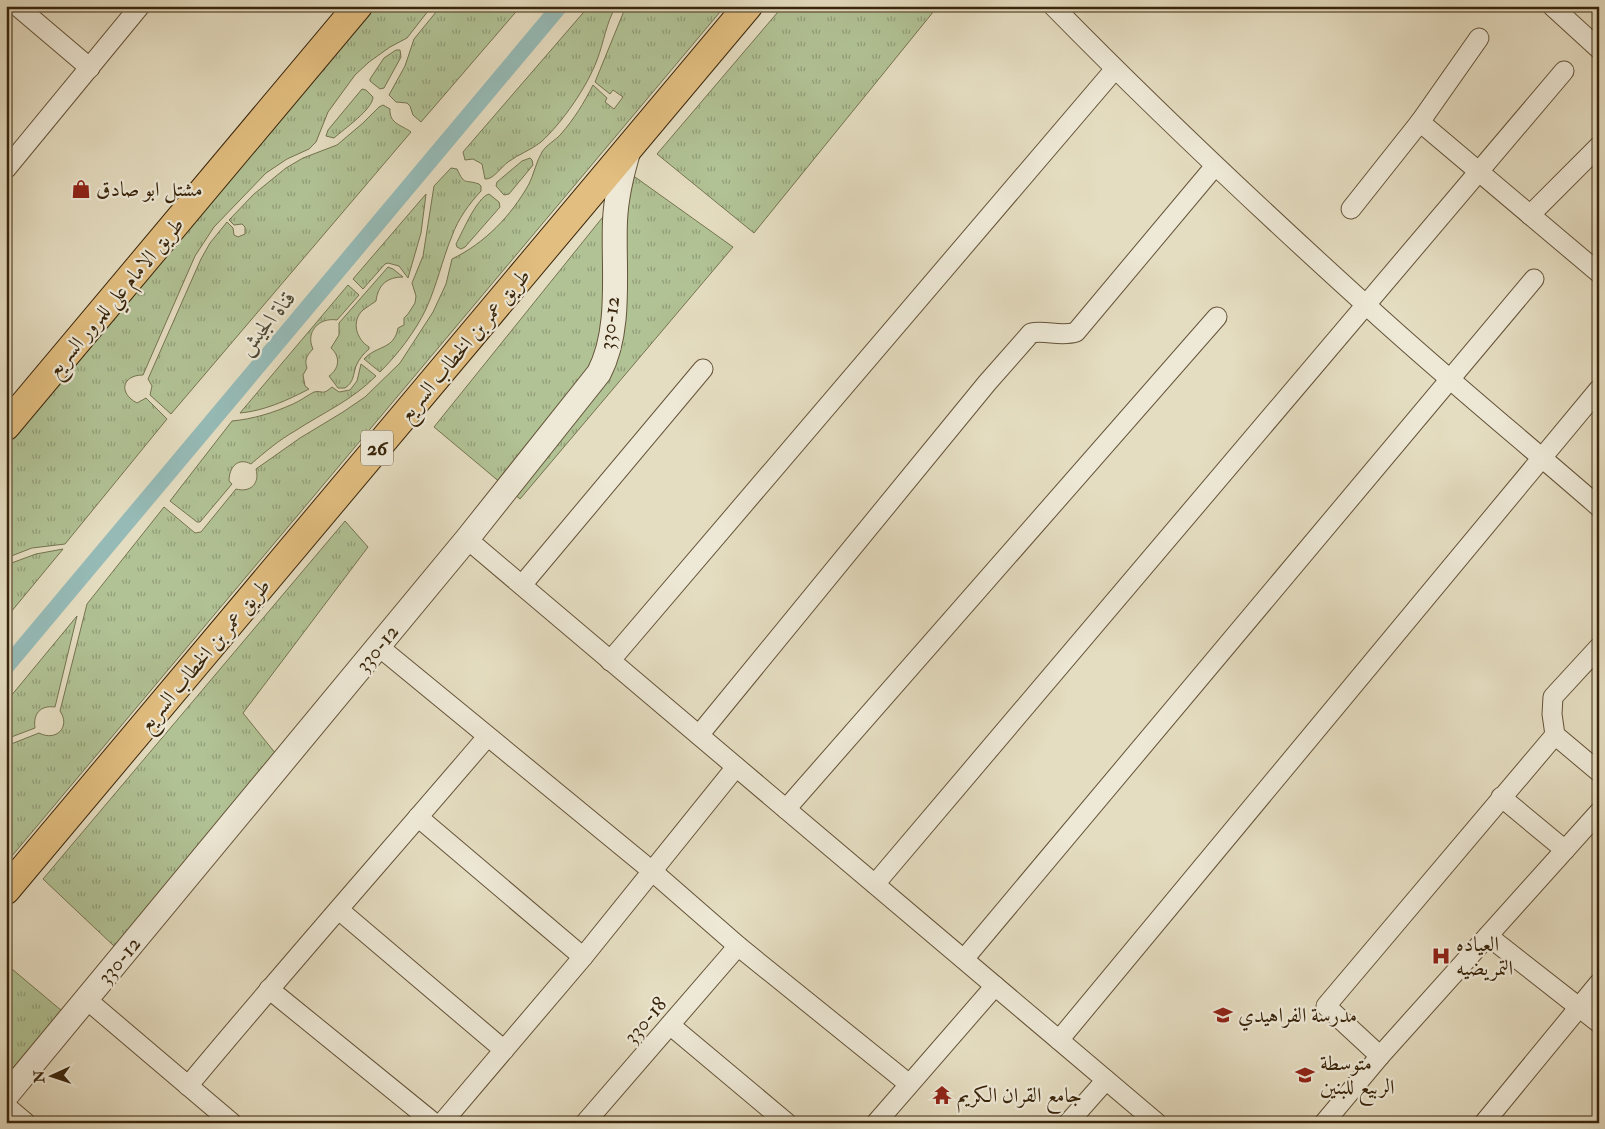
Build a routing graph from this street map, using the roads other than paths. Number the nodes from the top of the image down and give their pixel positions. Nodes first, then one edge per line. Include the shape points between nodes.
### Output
1 (17, 6) edge
2 (140, 6) edge
3 (748, 6) edge
4 (1053, 6) edge
5 (1552, 6) edge
6 (355, 8) edge
7 (1479, 38) dead end
8 (1599, 50) edge
9 (90, 68) junction
10 (1115, 69) junction
11 (1564, 71) dead end
12 (1420, 122) junction
13 (1599, 146) edge
14 (629, 148) junction
15 (1216, 166) junction
16 (6, 168) edge
17 (1479, 172) junction
18 (1351, 210) dead end
19 (1530, 215) junction
20 (1595, 264) edge
21 (1534, 279) dead end
22 (1366, 305) junction
23 (1216, 318) dead end
24 (703, 369) dead end
25 (1451, 378) junction
26 (1599, 389) edge
27 (6, 426) edge
28 (1542, 457) junction
29 (1599, 507) edge
30 (467, 539) junction
31 (522, 586) junction
32 (378, 646) junction
33 (1599, 647) edge
34 (610, 661) junction
35 (699, 735) junction
36 (1556, 735) junction
37 (487, 737) junction
38 (736, 767) junction
39 (1599, 772) edge
40 (1501, 797) junction
41 (786, 810) junction
42 (1599, 812) edge
43 (418, 817) junction
44 (1565, 850) junction
45 (652, 871) junction
46 (875, 884) junction
47 (6, 890) edge
48 (339, 910) junction
49 (1488, 936) junction
50 (738, 946) junction
51 (583, 957) junction
52 (964, 960) junction
53 (1599, 983) edge
54 (995, 986) junction
55 (269, 989) junction
56 (86, 1000) junction
57 (1578, 1007) junction
58 (1599, 1023) edge
59 (670, 1025) junction
60 (1059, 1040) junction
61 (504, 1050) junction
62 (1380, 1056) junction
63 (1106, 1080) junction
64 (909, 1084) junction
65 (188, 1086) junction
66 (6, 1096) edge
67 (6, 1106) edge
68 (595, 1119) edge
69 (885, 1120) edge
70 (26, 1123) edge
71 (232, 1123) edge
72 (434, 1123) edge
73 (442, 1123) edge
74 (787, 1123) edge
75 (1068, 1123) edge
76 (1157, 1123) edge
77 (1324, 1123) edge
78 (1484, 1123) edge

1 - 9 street
2 - 9 street
3 - 14 highway, طريق عمر بن الخطاب السريع / 26
4 - 10 street
5 - 8 street
6 - 27 highway, طريق الامام علي للمرور السريع
7 - 12 street
9 - 16 street
10 - 15 street
10 - 34 street
11 - 17 street
12 - 17 street
12 - 18 street
13 - 19 street
14 - 30 street, 330-12 via 617,202 613,330 604,362 592,382
14 - 47 highway, طريق عمر بن الخطاب السريع / 26
15 - 22 street
15 - 35 street via 1076,332 1068,335 1030,333
17 - 19 street
17 - 22 street
19 - 20 street
21 - 25 street
22 - 25 street
22 - 46 street
23 - 41 street
24 - 31 street
25 - 28 street
25 - 52 street
26 - 28 street
28 - 29 street
28 - 60 street
30 - 31 street
30 - 32 street, 330-12
31 - 34 street
32 - 37 street
32 - 56 street, 330-12
33 - 36 street via 1553,697
34 - 35 street
35 - 38 street
36 - 39 street
36 - 40 street
37 - 43 street
37 - 45 street
38 - 41 street
38 - 45 street
40 - 44 street
40 - 62 street via 1326,1006
41 - 46 street
42 - 44 street
43 - 48 street
43 - 51 street
44 - 49 street
45 - 50 street
45 - 51 street
46 - 52 street
48 - 55 street
48 - 61 street
49 - 57 street
49 - 62 street
50 - 59 street, 330-18
50 - 64 street
51 - 61 street
52 - 54 street
53 - 57 street
54 - 60 street
54 - 64 street
55 - 65 street
55 - 72 street
56 - 65 street
56 - 66 street, 330-12
57 - 58 street
57 - 78 street
59 - 68 street, 330-18
59 - 74 street
60 - 63 street
61 - 73 street
62 - 77 street
63 - 75 street
63 - 76 street
64 - 69 street
65 - 71 street
67 - 70 street

